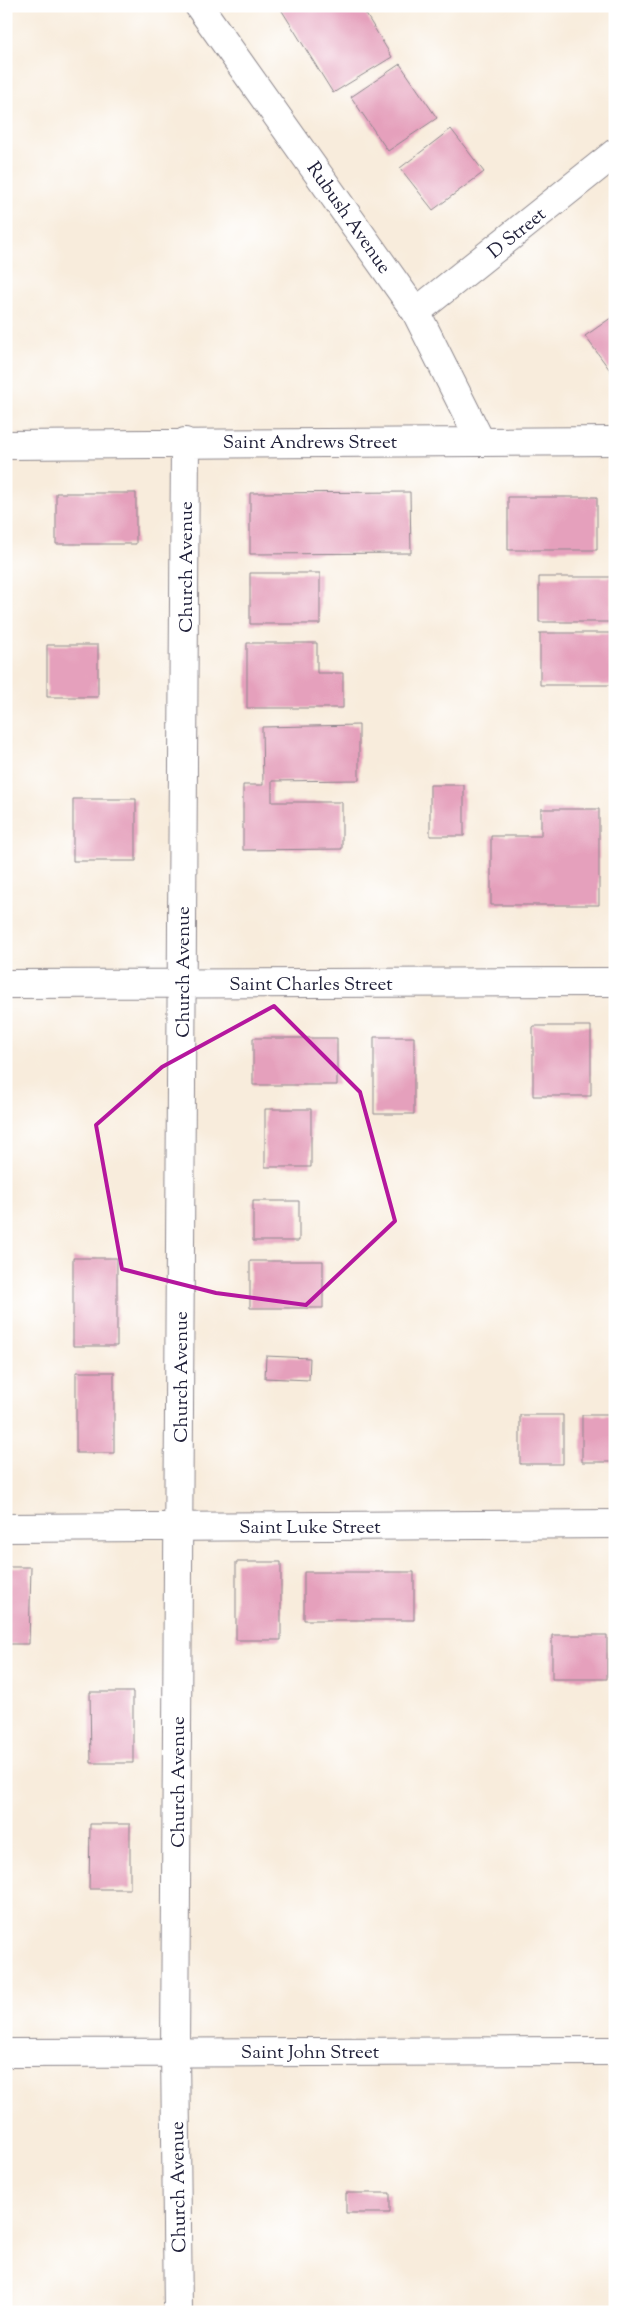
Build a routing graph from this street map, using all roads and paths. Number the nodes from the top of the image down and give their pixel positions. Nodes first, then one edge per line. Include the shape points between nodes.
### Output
1 (199, 6) edge
2 (615, 153) edge
3 (416, 312) junction
4 (480, 440) junction
5 (615, 441) edge
6 (186, 442) junction
7 (6, 444) edge
8 (615, 982) edge
9 (6, 984) edge
10 (182, 984) junction
11 (615, 1524) edge
12 (178, 1527) junction
13 (6, 1528) edge
14 (175, 2051) junction
15 (615, 2051) edge
16 (6, 2053) edge
17 (178, 2312) edge

1 - 3 street, Rubush Avenue
2 - 3 street, D Street
3 - 4 street, Rubush Avenue
4 - 5 street, Saint Andrews Street
4 - 6 street, Saint Andrews Street
6 - 7 street, Saint Andrews Street
6 - 10 street, Church Avenue
8 - 10 street, Saint Charles Street
9 - 10 street, Saint Charles Street
10 - 12 street, Church Avenue
11 - 12 street, Saint Luke Street
12 - 13 street, Saint Luke Street
12 - 14 street, Church Avenue
14 - 15 street, Saint John Street
14 - 16 street, Saint John Street
14 - 17 street, Church Avenue

